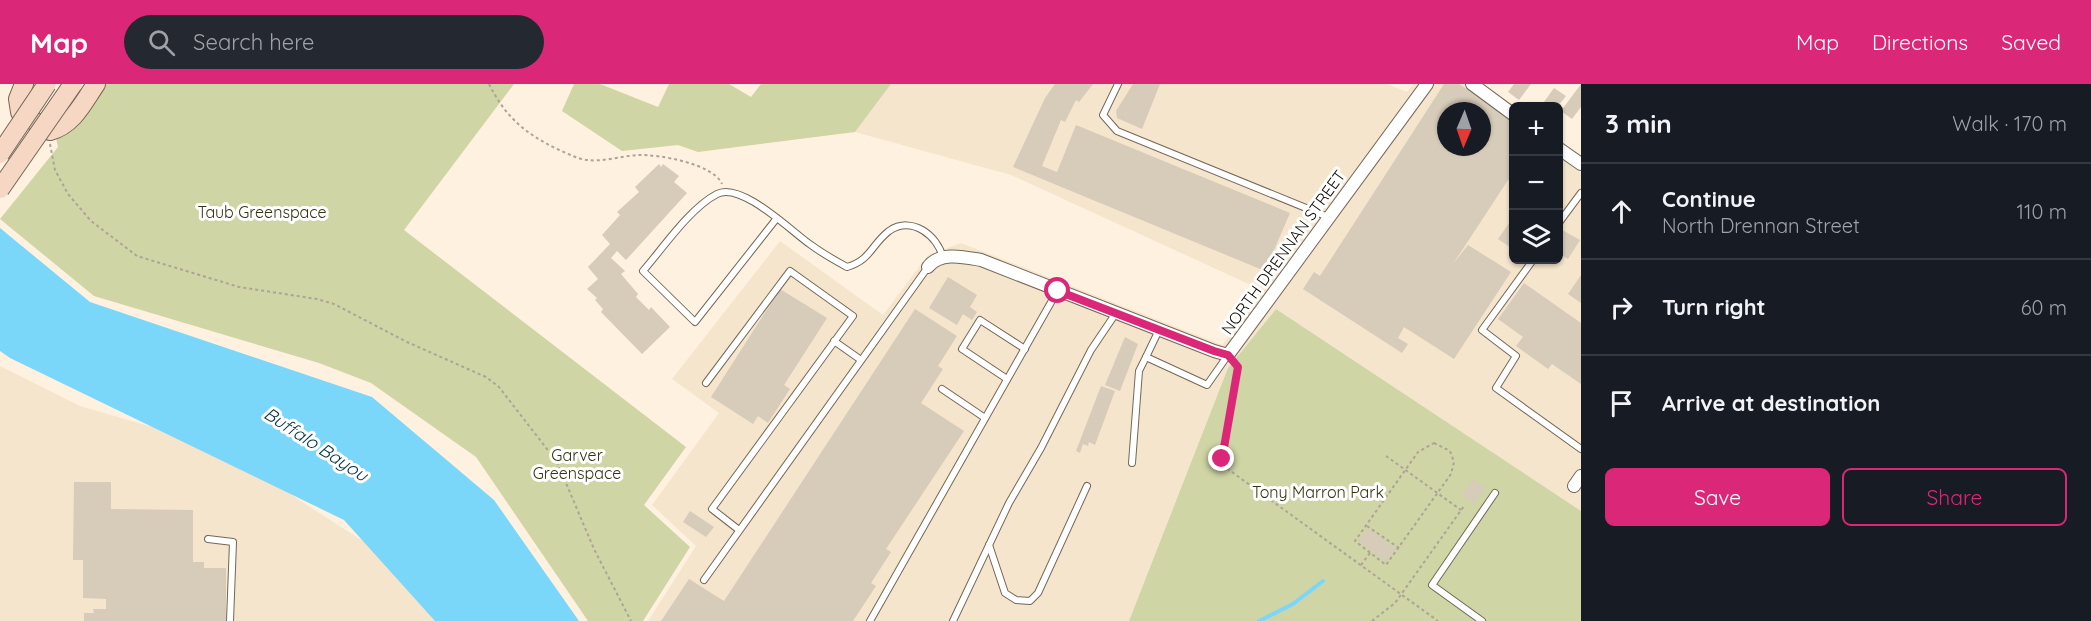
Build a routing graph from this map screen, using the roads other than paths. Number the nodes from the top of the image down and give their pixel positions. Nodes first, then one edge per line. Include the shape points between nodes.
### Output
1 (24, 84) edge
2 (47, 84) edge
3 (73, 84) edge
4 (96, 84) edge
5 (1118, 84) edge
6 (1426, 84) edge
7 (1472, 84) edge
8 (1509, 111) edge
9 (1563, 151) edge
10 (0, 154) edge
11 (1581, 164) edge
12 (0, 189) edge
13 (1581, 193) edge
14 (1563, 217) edge
15 (777, 218) junction
16 (1328, 218) junction
17 (943, 258) junction
18 (1530, 264) edge
19 (928, 267) joint
20 (1058, 291) junction
21 (1116, 313) junction
22 (1159, 330) junction
23 (834, 341) junction
24 (1025, 349) junction
25 (1228, 355) junction
26 (1146, 357) junction
27 (861, 360) junction
28 (1007, 379) junction
29 (706, 383) dead end
30 (942, 389) dead end
31 (985, 418) junction
32 (1581, 449) edge
33 (1132, 463) dead end
34 (1087, 486) dead end
35 (1495, 493) dead end
36 (740, 530) junction
37 (208, 538) dead end
38 (989, 544) junction
39 (704, 580) dead end
40 (230, 621) edge
41 (870, 621) edge
42 (952, 621) edge
43 (1482, 621) edge

1 - 4 main road via 18,99 21,112 50,132 72,120
2 - 10 main road, bridge
3 - 12 main road, bridge
5 - 16 lane via 1103,115 1117,130
6 - 16 street, NORTH DRENNAN STREET
7 - 8 street
9 - 11 street
13 - 14 lane
15 - 15 lane via 736,193 722,193 701,205 643,270 695,322
15 - 17 lane via 847,267 861,263 890,231 904,226 921,229 935,238
16 - 25 street, NORTH DRENNAN STREET
17 - 19 street
17 - 20 street, NORTH DRENNAN STREET via 953,255 981,260
18 - 32 lane via 1482,330 1516,356 1496,388
19 - 27 lane
20 - 21 street, NORTH DRENNAN STREET
20 - 24 lane
21 - 22 street, NORTH DRENNAN STREET
21 - 38 lane via 1090,350
22 - 25 street, NORTH DRENNAN STREET
22 - 26 lane
23 - 27 lane
23 - 29 lane via 853,316 790,271
23 - 36 lane via 712,508
24 - 28 lane
24 - 28 lane via 980,320 962,349
25 - 26 lane via 1207,385
26 - 33 lane via 1139,371
27 - 36 lane
28 - 31 lane
30 - 31 lane
31 - 41 lane
34 - 38 lane via 1038,592 1030,601 1016,600 1005,593
35 - 43 lane via 1432,585
36 - 39 lane
37 - 40 lane via 233,542
38 - 42 lane

